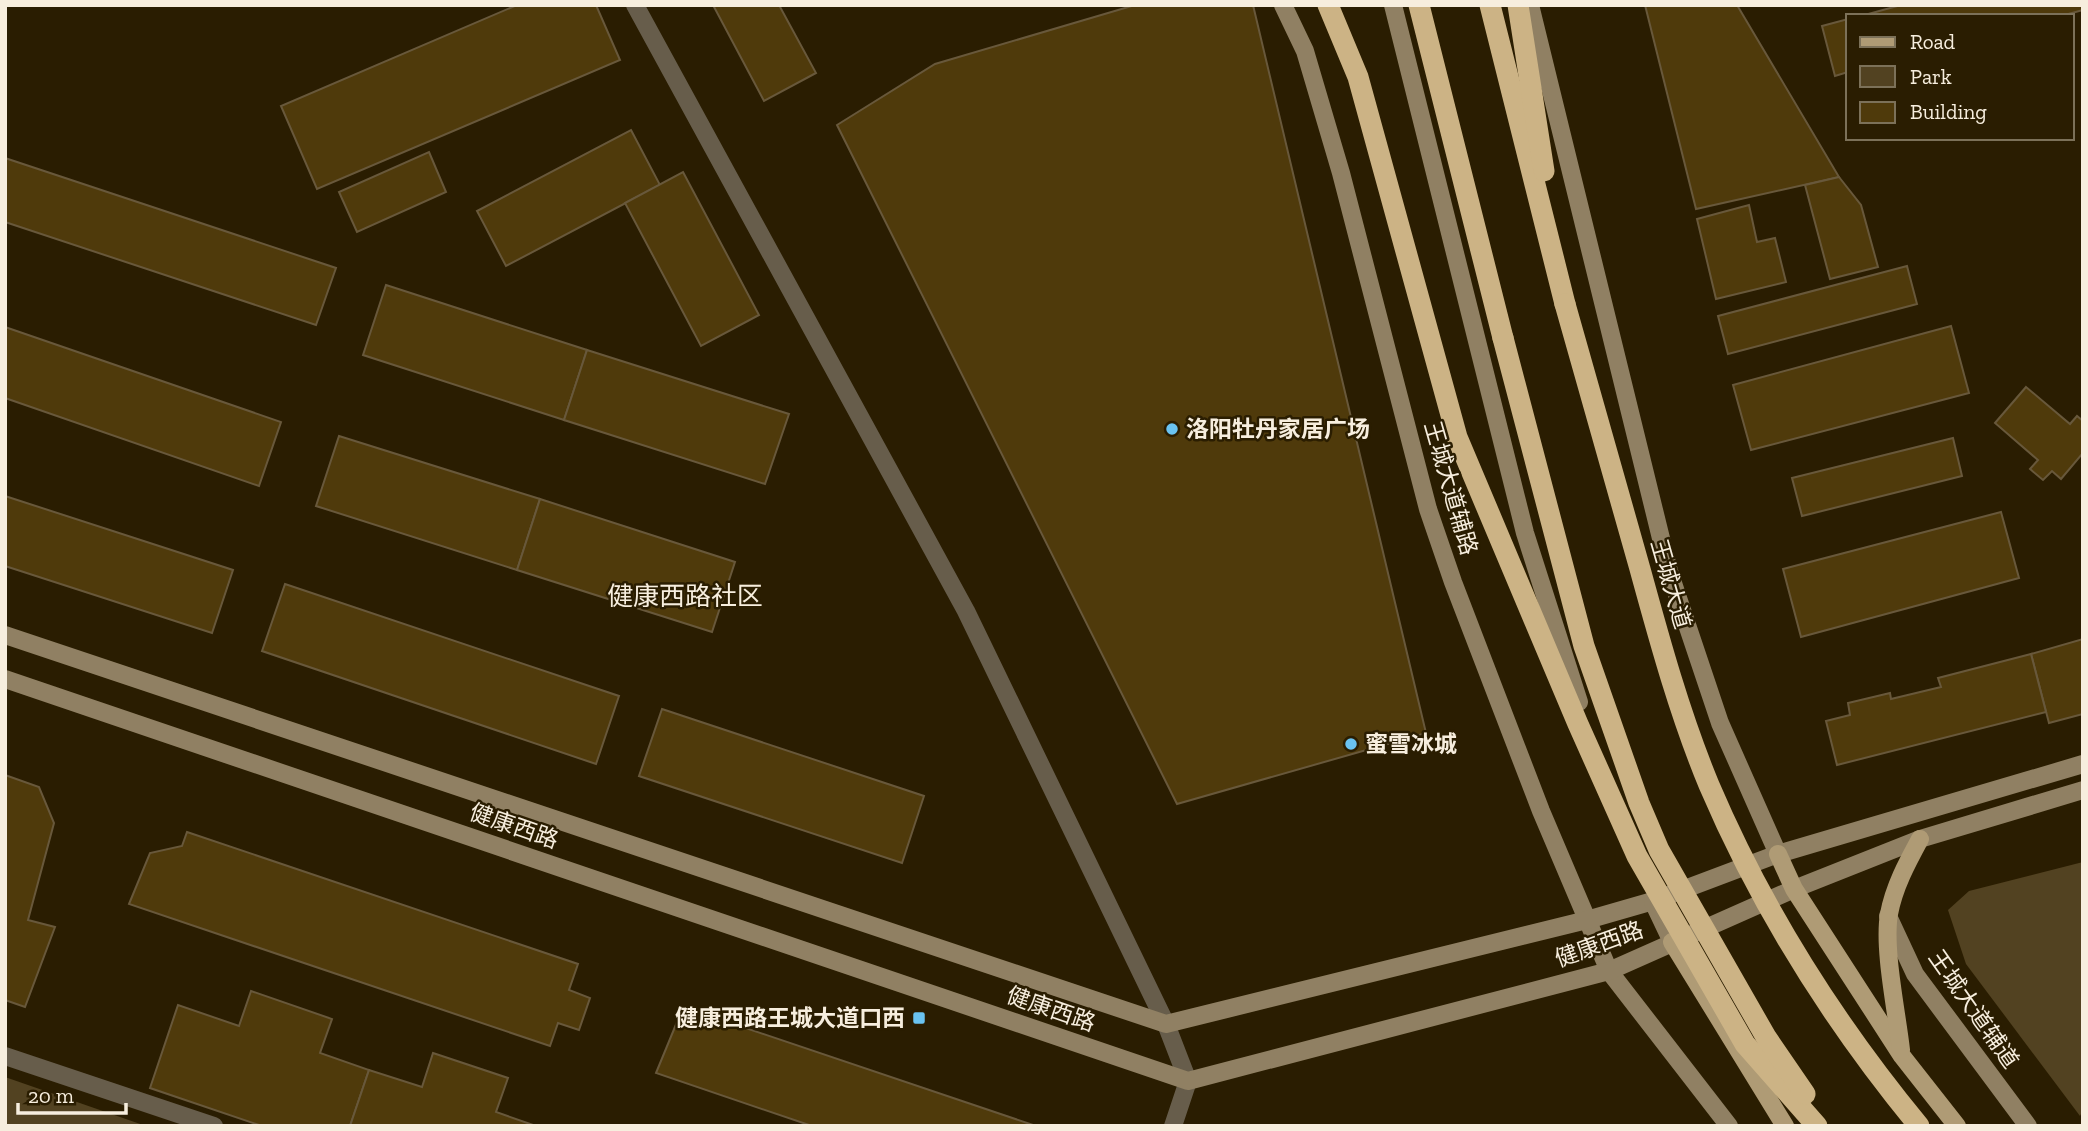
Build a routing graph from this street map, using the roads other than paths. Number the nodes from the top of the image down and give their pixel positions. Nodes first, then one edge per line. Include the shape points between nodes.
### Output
1 (635, 5) edge
2 (1283, 5) edge
3 (1328, 5) edge
4 (1393, 5) edge
5 (1419, 5) edge
6 (1490, 5) edge
7 (1496, 5) edge
8 (1518, 5) edge
9 (1530, 5) edge
10 (1566, 304) junction
11 (5, 635) edge
12 (5, 679) edge
13 (2083, 765) edge
14 (2083, 790) edge
15 (1920, 839) junction
16 (1778, 854) junction
17 (1794, 889) junction
18 (1653, 901) junction
19 (1888, 916) junction
20 (1587, 920) junction
21 (1672, 942) junction
22 (1609, 971) junction
23 (1166, 1024) junction
24 (5, 1056) edge
25 (1902, 1056) junction
26 (1188, 1081) junction
27 (214, 1126) edge
28 (1173, 1126) edge
29 (1729, 1126) edge
30 (1785, 1126) edge
31 (1817, 1126) edge
32 (1827, 1126) edge
33 (1919, 1126) edge
34 (1957, 1126) edge
35 (2028, 1126) edge

1 - 23 street via 966,611
2 - 20 street, 王城大道辅路 via 1305,51 1341,173 1428,509 1541,811
3 - 31 highway, bridge via 1358,77 1457,437 1578,724 1637,856 1745,1044
4 - 18 street via 1525,533 1572,685
5 - 32 highway, bridge via 1584,646 1639,803 1659,850 1766,1038
6 - 10 highway, 王城大道
7 - 10 highway
8 - 10 highway
9 - 16 street via 1670,571 1720,723
10 - 33 highway, 王城大道, bridge via 1675,695 1709,786 1776,919 1819,988
11 - 23 street, 健康西路
12 - 26 street, 健康西路
13 - 16 street, 健康西路
14 - 15 street, 健康西路
15 - 17 street, 健康西路
15 - 19 main road via 1899,879
16 - 17 main road
16 - 18 street, 健康西路
17 - 21 street, 健康西路
17 - 25 main road
18 - 20 street, 健康西路
18 - 21 street
19 - 25 main road
19 - 35 street, 王城大道辅道 via 1915,974
20 - 22 street, 王城大道辅路
20 - 23 street, 健康西路
21 - 22 street, 健康西路
21 - 30 main road
22 - 26 street, 健康西路
22 - 29 street
23 - 26 street
24 - 27 street
25 - 34 main road
26 - 28 street

